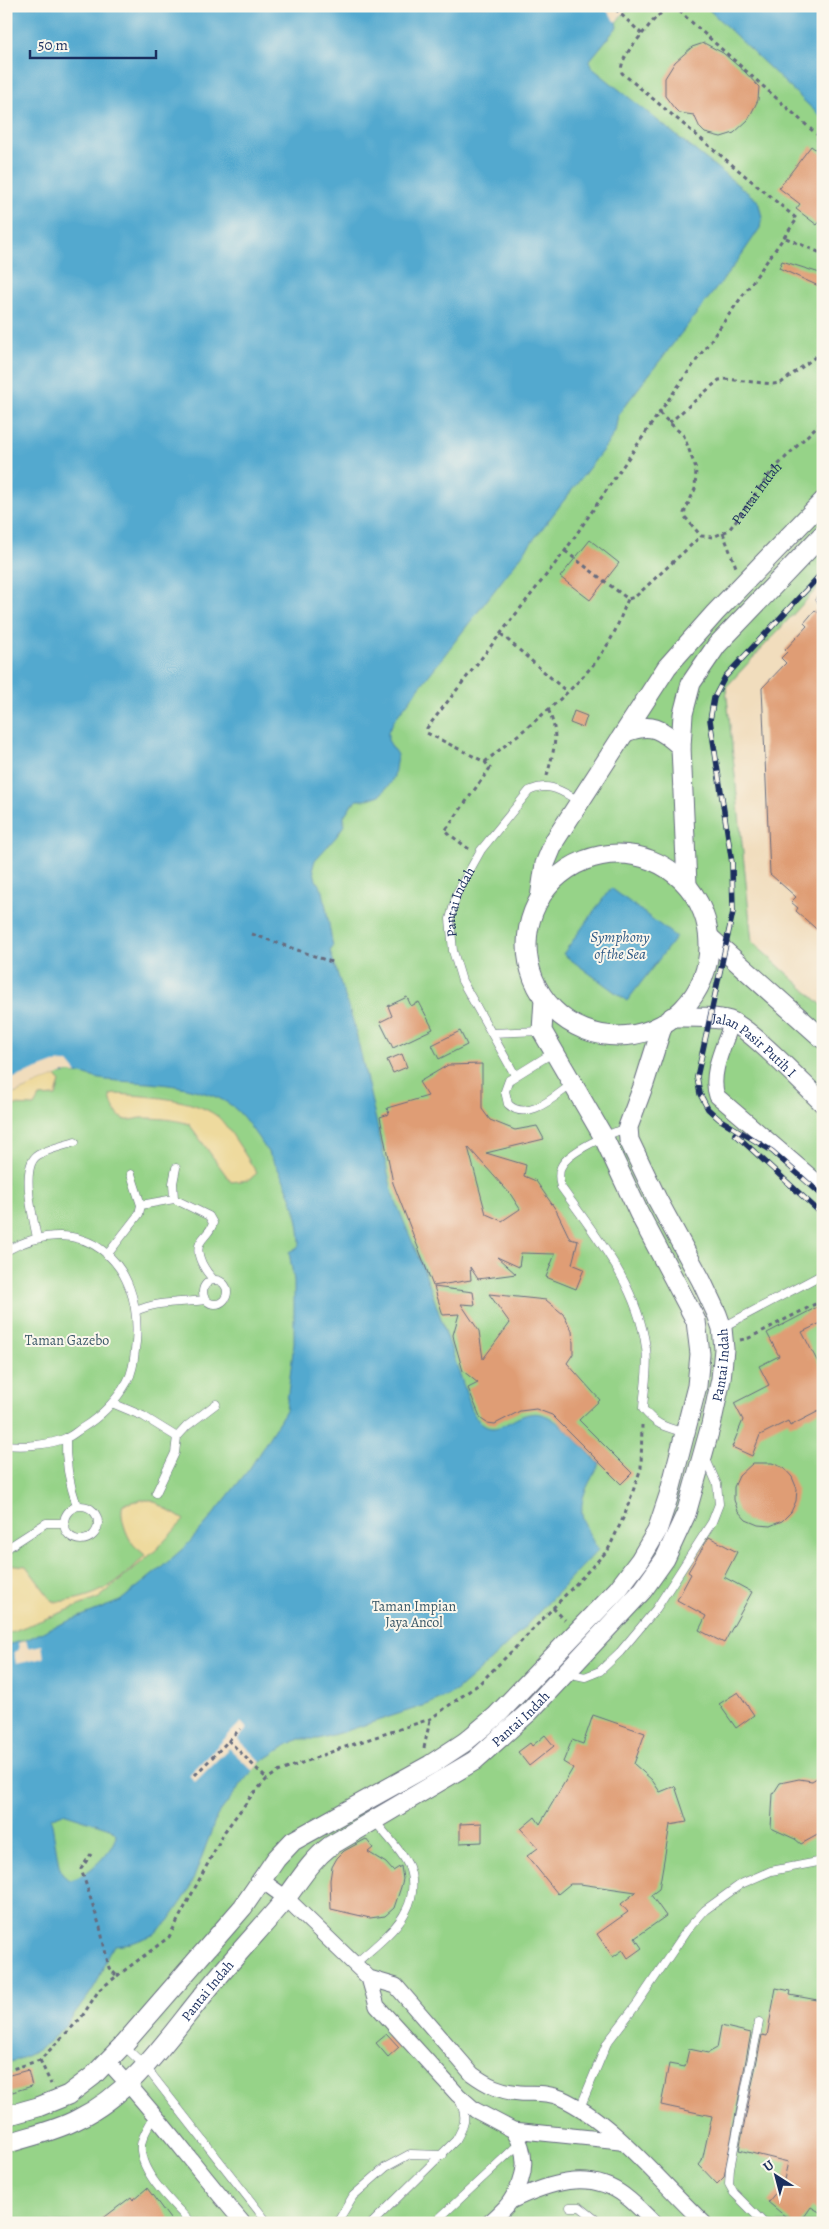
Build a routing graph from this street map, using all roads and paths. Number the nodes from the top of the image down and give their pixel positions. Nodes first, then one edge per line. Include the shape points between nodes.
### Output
1 (612, 6) edge
2 (642, 34) junction
3 (823, 140) edge
4 (786, 238) junction
5 (823, 254) edge
6 (823, 351) edge
7 (659, 413) junction
8 (823, 420) edge
9 (669, 423) junction
10 (823, 501) edge
11 (723, 532) junction
12 (823, 534) edge
13 (701, 536) junction
14 (565, 551) junction
15 (742, 586) junction
16 (628, 599) junction
17 (501, 634) junction
18 (567, 692) junction
19 (548, 709) junction
20 (626, 732) junction
21 (680, 747) junction
22 (484, 762) junction
23 (545, 786) junction
24 (581, 802) junction
25 (478, 856) junction
26 (687, 885) junction
27 (540, 898) junction
28 (252, 934) dead end
29 (709, 937) junction
30 (334, 963) dead end
31 (544, 999) junction
32 (667, 1020) junction
33 (732, 1022) junction
34 (542, 1031) junction
35 (492, 1034) junction
36 (823, 1039) edge
37 (554, 1052) junction
38 (515, 1075) junction
39 (572, 1084) junction
40 (823, 1103) edge
41 (628, 1127) junction
42 (603, 1136) junction
43 (75, 1142) dead end
44 (176, 1168) dead end
45 (130, 1174) dead end
46 (823, 1187) edge
47 (174, 1199) junction
48 (141, 1205) junction
49 (37, 1238) junction
50 (6, 1251) edge
51 (107, 1254) junction
52 (823, 1274) edge
53 (214, 1280) junction
54 (205, 1300) junction
55 (823, 1300) edge
56 (136, 1311) junction
57 (722, 1336) junction
58 (112, 1403) junction
59 (216, 1404) dead end
60 (643, 1409) junction
61 (686, 1433) junction
62 (177, 1437) junction
63 (66, 1438) junction
64 (6, 1445) edge
65 (703, 1452) junction
66 (156, 1493) dead end
67 (77, 1506) junction
68 (64, 1523) junction
69 (6, 1549) edge
70 (566, 1672) junction
71 (430, 1720) junction
72 (240, 1729) dead end
73 (228, 1740) junction
74 (430, 1765) junction
75 (196, 1776) dead end
76 (267, 1779) junction
77 (374, 1820) junction
78 (91, 1854) dead end
79 (823, 1861) edge
80 (261, 1880) junction
81 (286, 1898) junction
82 (354, 1965) junction
83 (117, 1976) junction
84 (369, 1978) junction
85 (759, 2022) dead end
86 (123, 2045) junction
87 (40, 2060) junction
88 (107, 2061) junction
89 (146, 2066) junction
90 (6, 2071) edge
91 (50, 2082) dead end
92 (129, 2083) junction
93 (68, 2095) junction
94 (458, 2095) junction
95 (580, 2108) junction
96 (6, 2116) edge
97 (154, 2116) junction
98 (79, 2119) junction
99 (517, 2136) junction
100 (621, 2141) junction
101 (6, 2144) edge
102 (443, 2155) junction
103 (511, 2201) junction
104 (570, 2207) dead end
105 (696, 2220) edge
106 (191, 2223) edge
107 (243, 2223) edge
108 (268, 2223) edge
109 (337, 2223) edge
110 (372, 2223) edge
111 (434, 2223) edge
112 (488, 2223) edge
113 (600, 2223) edge
114 (654, 2223) edge
115 (764, 2223) edge

1 - 2 path
2 - 3 path via 664,11 670,8 677,10
2 - 4 path via 623,62 622,73 798,219
4 - 5 path
4 - 7 path
6 - 9 path via 781,383 718,380
7 - 9 path
7 - 14 path
8 - 11 path, Pantai Indah via 772,471 729,530
9 - 13 path via 684,436 696,469 695,489 684,513
10 - 15 street
11 - 13 path, Pantai Indah via 713,537
11 - 15 path
12 - 21 street via 717,645 691,683 682,714
13 - 16 path via 635,598
14 - 16 path
14 - 17 path
15 - 20 street via 667,667
16 - 18 path via 609,641
17 - 18 path
17 - 22 path via 427,728 427,733
18 - 19 path
19 - 22 path
19 - 23 path via 556,726 556,740
20 - 21 street via 644,726 652,728 669,736
20 - 24 street
21 - 26 street
22 - 25 path via 490,768 445,832
23 - 24 lane
23 - 25 lane, Pantai Indah via 529,791
24 - 27 street via 555,840 545,864
25 - 35 lane, Pantai Indah via 457,893 450,918 453,951 462,981
26 - 27 street via 669,869 647,858 615,854 575,864 555,878
26 - 29 street via 702,909
27 - 31 street via 531,917 527,938 528,960
28 - 30 path
29 - 32 street via 707,961 700,984 686,1004
29 - 36 street
31 - 32 street via 563,1017 586,1030 612,1035 638,1033
31 - 34 street
32 - 33 street, Jalan Pasir Putih I via 710,1018
32 - 41 street
33 - 40 street, Jalan Pasir Putih I
33 - 46 street via 716,1071 714,1086 717,1096
34 - 35 lane
34 - 37 street, Pantai Indah
35 - 38 lane, Pantai Indah
37 - 38 lane
37 - 39 street, Pantai Indah
38 - 39 lane via 505,1091 508,1104 517,1110 532,1110
39 - 42 street, Pantai Indah
41 - 42 lane
41 - 57 street, Pantai Indah via 629,1140 657,1199 717,1314
42 - 60 lane via 569,1158 561,1166 558,1177 610,1256 639,1313 646,1350
42 - 61 street, Pantai Indah via 696,1321 700,1354 697,1386
43 - 49 lane via 37,1155 32,1160 29,1171 30,1206
44 - 47 lane
45 - 48 lane
47 - 48 lane
47 - 53 lane via 209,1216 213,1223 198,1249 203,1266
48 - 51 lane via 139,1214
49 - 50 lane
49 - 51 lane via 58,1234 84,1239
51 - 56 lane via 132,1292
52 - 57 lane
53 - 54 lane via 203,1288
53 - 54 lane via 223,1283 226,1296 216,1304
54 - 56 lane via 164,1303
55 - 57 path via 748,1338
56 - 58 lane via 133,1365 127,1382
57 - 65 street, Pantai Indah via 721,1379
58 - 62 lane via 144,1416
58 - 63 lane via 90,1423
59 - 62 lane
60 - 61 lane via 661,1426
60 - 71 path via 641,1468 608,1550 479,1684
61 - 74 street, Pantai Indah via 670,1495 640,1560 611,1596 496,1716
62 - 66 lane via 176,1453
63 - 64 lane via 30,1446
63 - 67 lane via 70,1484
65 - 70 street, Pantai Indah via 686,1514 665,1559 642,1590
65 - 70 lane via 717,1484 719,1504 712,1522 656,1610 620,1652 600,1671 585,1677
67 - 68 lane via 68,1511
67 - 68 lane via 87,1506 95,1511 98,1529 92,1537 84,1541 74,1540 67,1534
68 - 69 lane via 46,1523
70 - 77 street, Pantai Indah via 529,1712 474,1761
71 - 74 path via 423,1754
71 - 76 path via 340,1749
72 - 73 path
73 - 75 path
73 - 76 path
74 - 80 street, Pantai Indah via 293,1841
76 - 83 path via 225,1832 169,1937
77 - 81 street, Pantai Indah via 320,1854
77 - 82 lane via 408,1867 410,1896 406,1913 396,1928
78 - 83 path via 82,1869 109,1968
79 - 95 lane via 771,1871 741,1884 705,1910 687,1930 607,2043
80 - 81 street
80 - 86 street, Pantai Indah via 243,1907
81 - 82 street
81 - 89 street, Pantai Indah
82 - 84 street
83 - 87 path via 99,1990 81,2018
84 - 94 street via 377,2006
84 - 95 street via 396,1986 472,2074 486,2084 500,2090 560,2097
85 - 115 lane via 729,2184
86 - 88 street, Pantai Indah
86 - 89 lane
87 - 90 path
87 - 91 path
88 - 92 street
88 - 93 street, Pantai Indah
89 - 92 street, Pantai Indah
89 - 108 lane
92 - 97 street
92 - 98 street, Pantai Indah via 110,2100
93 - 96 street, Pantai Indah
93 - 98 street
94 - 99 street via 475,2110
94 - 102 lane via 465,2124
95 - 100 street
97 - 106 lane via 141,2145 143,2164 159,2188
97 - 107 street
98 - 101 street, Pantai Indah
99 - 100 street
99 - 103 street via 524,2154 524,2171
99 - 111 lane
100 - 105 street
102 - 109 lane via 410,2154 386,2167 353,2196
102 - 110 lane
103 - 112 street
103 - 114 street via 542,2187 583,2180 624,2195
104 - 113 lane via 580,2207

